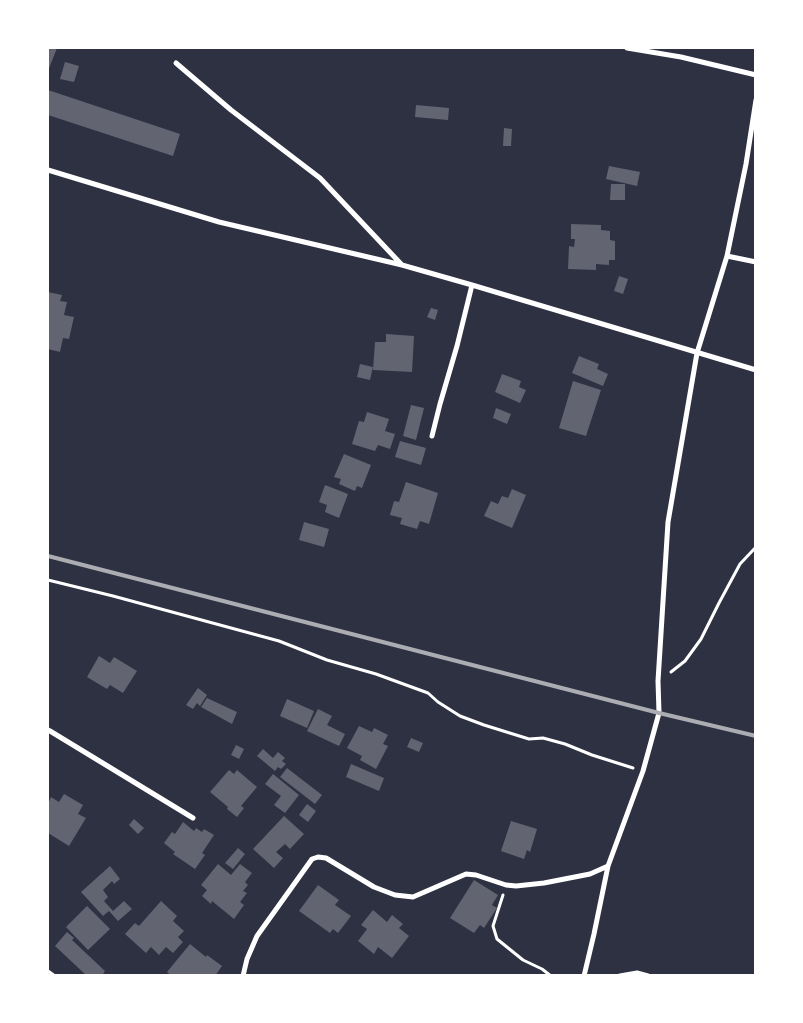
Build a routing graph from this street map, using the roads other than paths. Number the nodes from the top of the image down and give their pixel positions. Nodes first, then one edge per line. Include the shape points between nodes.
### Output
1 (627, 48) edge
2 (176, 63) dead end
3 (756, 75) edge
4 (756, 100) edge
5 (48, 170) edge
6 (727, 256) junction
7 (756, 262) edge
8 (402, 265) junction
9 (472, 285) junction
10 (697, 353) junction
11 (756, 370) edge
12 (432, 436) dead end
13 (48, 730) edge
14 (193, 818) dead end
15 (608, 866) junction
16 (243, 976) edge
17 (584, 976) edge
18 (620, 976) edge
19 (648, 976) edge

1 - 3 street
2 - 8 street via 320,178
4 - 6 street
5 - 8 street via 219,222
6 - 7 street
6 - 10 street
8 - 9 street
9 - 10 street
9 - 12 street
10 - 11 street
10 - 15 street via 668,522 658,681 659,713 643,771
13 - 14 street
15 - 16 street via 590,874 516,886 466,874 413,897 395,895 374,887 326,858 318,857 312,860 257,936
15 - 17 street
18 - 19 street via 637,973

